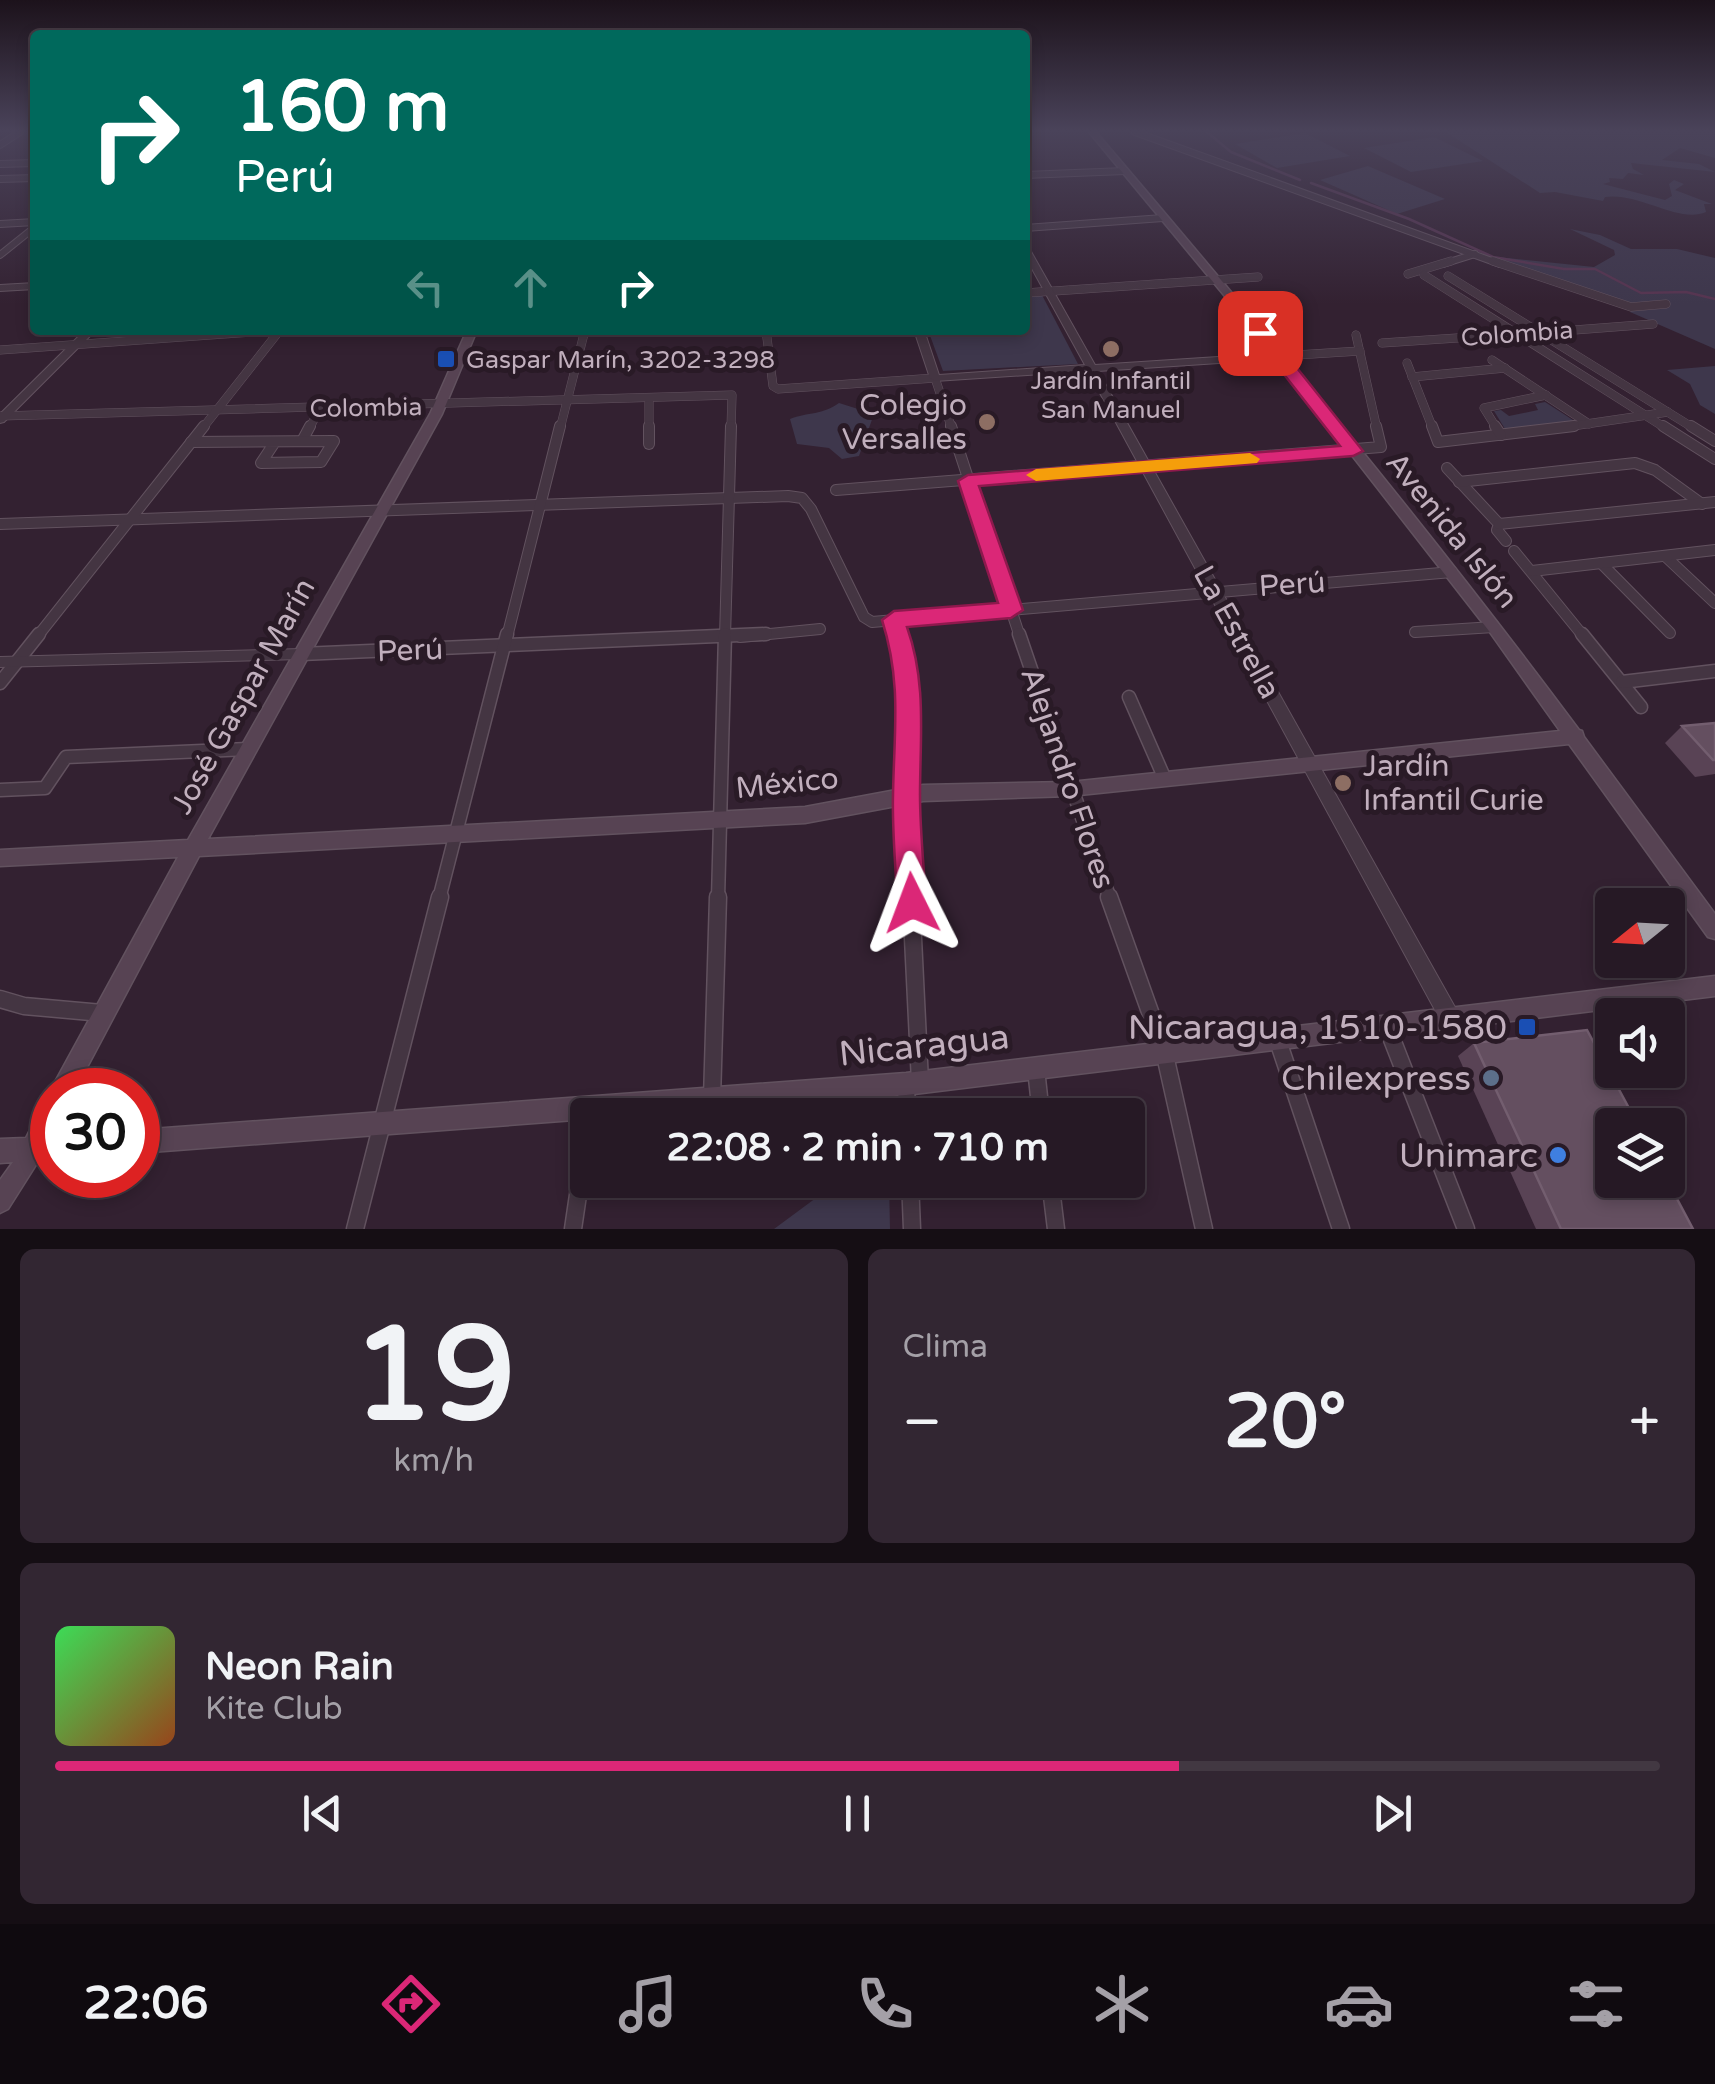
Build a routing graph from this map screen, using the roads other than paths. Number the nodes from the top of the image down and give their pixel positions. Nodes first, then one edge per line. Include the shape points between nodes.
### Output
1 (1139, 189) edge
2 (1295, 189) edge
3 (1163, 218) junction
4 (0, 224) edge
5 (30, 224) edge
6 (30, 228) edge
7 (1030, 228) edge
8 (1475, 254) junction
9 (0, 255) edge
10 (1030, 257) edge
11 (1408, 274) dead end
12 (1424, 275) dead end
13 (1448, 276) dead end
14 (1258, 278) dead end
15 (1216, 280) junction
16 (30, 286) edge
17 (0, 288) edge
18 (1469, 290) junction
19 (1050, 291) junction
20 (1030, 293) edge
21 (1451, 293) junction
22 (1666, 304) dead end
23 (1653, 324) dead end
24 (1536, 332) junction
25 (1356, 334) dead end
26 (1516, 334) junction
27 (86, 335) edge
28 (206, 335) edge
29 (275, 335) edge
30 (470, 335) edge
31 (584, 335) edge
32 (767, 335) edge
33 (920, 335) edge
34 (1382, 342) dead end
35 (76, 344) junction
36 (0, 350) edge
37 (1360, 351) junction
38 (1280, 356) junction
39 (1492, 360) dead end
40 (1407, 363) dead end
41 (1093, 368) junction
42 (1505, 368) junction
43 (1412, 377) junction
44 (935, 378) junction
45 (1546, 395) junction
46 (650, 398) junction
47 (567, 402) junction
48 (440, 405) junction
49 (320, 408) junction
50 (216, 411) junction
51 (1668, 412) junction
52 (1650, 417) junction
53 (1, 418) edge
54 (1589, 424) junction
55 (1501, 435) junction
56 (191, 442) junction
57 (275, 442) junction
58 (302, 442) junction
59 (1715, 442) edge
60 (649, 444) dead end
61 (1353, 451) junction
62 (1715, 458) edge
63 (1148, 466) junction
64 (1447, 468) dead end
65 (968, 481) junction
66 (1459, 482) junction
67 (836, 490) dead end
68 (727, 500) junction
69 (1709, 503) edge
70 (540, 506) junction
71 (380, 511) junction
72 (130, 520) junction
73 (0, 524) edge
74 (1499, 524) junction
75 (1715, 550) edge
76 (1665, 556) junction
77 (1600, 563) junction
78 (1532, 571) junction
79 (1452, 572) junction
80 (1214, 590) junction
81 (1715, 604) edge
82 (1011, 610) junction
83 (894, 620) junction
84 (1494, 627) junction
85 (820, 629) dead end
86 (1416, 632) dead end
87 (1670, 633) dead end
88 (725, 638) junction
89 (505, 646) junction
90 (302, 654) junction
91 (0, 662) edge
92 (17, 662) junction
93 (1715, 671) edge
94 (1622, 682) junction
95 (0, 683) edge
96 (1129, 696) dead end
97 (1641, 707) dead end
98 (1576, 736) junction
99 (248, 750) junction
100 (1309, 763) junction
101 (1164, 777) junction
102 (1070, 789) junction
103 (0, 790) edge
104 (906, 796) junction
105 (717, 820) junction
106 (458, 833) junction
107 (193, 848) junction
108 (0, 858) edge
109 (1715, 930) edge
110 (1715, 986) edge
111 (0, 999) edge
112 (102, 1013) junction
113 (1449, 1016) junction
114 (1386, 1024) junction
115 (1277, 1038) junction
116 (1164, 1051) junction
117 (75, 1068) edge
118 (1036, 1069) junction
119 (913, 1083) junction
120 (712, 1098) joint
121 (910, 1098) edge
122 (1040, 1098) edge
123 (570, 1118) edge
124 (384, 1123) junction
125 (160, 1140) edge
126 (30, 1149) edge
127 (0, 1150) edge
128 (30, 1165) edge
129 (577, 1198) edge
130 (911, 1198) edge
131 (1052, 1198) edge
132 (0, 1201) edge
133 (355, 1229) edge
134 (573, 1229) edge
135 (912, 1229) edge
136 (1056, 1229) edge
137 (1204, 1229) edge
138 (1341, 1229) edge
139 (1466, 1229) edge

1 - 3 main road, Avenida Islón
2 - 8 street
3 - 7 street
3 - 15 main road, Avenida Islón
4 - 5 street
6 - 9 street
8 - 11 street
8 - 22 street via 1631,307
10 - 19 street, La Estrella
12 - 21 street
13 - 18 street
14 - 15 street
15 - 19 street
15 - 38 main road, Avenida Islón
16 - 17 street
18 - 21 street
18 - 24 street
19 - 20 street
19 - 41 street, La Estrella
21 - 26 street
23 - 24 street, Colombia
24 - 26 street, Colombia
24 - 51 street
25 - 37 street
26 - 34 street, Colombia
26 - 52 street
27 - 35 street
28 - 35 street
29 - 50 street
30 - 48 main road, José Gaspar Marín
31 - 47 street
32 - 44 street via 775,388
33 - 44 street, Alejandro Flores
35 - 36 street
35 - 53 street
37 - 38 street
37 - 61 street via 1383,442
38 - 41 street
38 - 61 main road, Avenida Islón
39 - 42 street
40 - 43 street
41 - 44 street
41 - 63 street, La Estrella
42 - 43 street
42 - 45 street
43 - 55 street via 1438,442
44 - 65 street, Alejandro Flores
45 - 54 street
45 - 55 street via 1484,408
46 - 47 street, Colombia
46 - 60 street
46 - 68 street, Colombia via 732,395
47 - 48 street, Colombia
47 - 70 street
48 - 49 street, Colombia
48 - 71 main road, José Gaspar Marín
49 - 50 street, Colombia
49 - 58 street
50 - 53 street, Colombia
50 - 56 street
51 - 52 street
51 - 59 street
52 - 54 street
52 - 62 street
54 - 55 street
56 - 57 street
56 - 72 street
57 - 58 street
57 - 58 street via 261,463 321,462 334,441
61 - 63 street
61 - 79 main road, Avenida Islón
63 - 65 street
63 - 80 street, La Estrella
64 - 66 street
65 - 67 street
65 - 82 street, Alejandro Flores
66 - 69 street via 1635,463
66 - 74 street
68 - 70 street
68 - 83 street via 802,498 864,617
68 - 88 street
69 - 74 street
70 - 71 street
70 - 89 street
71 - 72 street
71 - 90 main road, José Gaspar Marín
72 - 73 street
72 - 92 street
74 - 78 street via 1497,530
75 - 76 street
76 - 77 street
76 - 81 street
77 - 78 street
77 - 87 street
78 - 94 street
79 - 80 street, Perú
79 - 84 main road, Avenida Islón
80 - 82 street, Perú
80 - 100 street, La Estrella
82 - 83 street, Perú
82 - 102 street, Alejandro Flores
83 - 104 street via 906,657 911,716
84 - 86 street
84 - 98 main road, Avenida Islón
85 - 88 street, Perú
88 - 89 street, Perú
88 - 105 street
89 - 90 street, Perú
89 - 106 street
90 - 92 street, Perú
90 - 99 main road, José Gaspar Marín
91 - 92 street, Perú
92 - 95 street
93 - 94 street
94 - 97 street
96 - 101 street
98 - 100 main road, México
98 - 109 main road, Avenida Islón
99 - 103 street via 66,757 45,788
99 - 107 main road, José Gaspar Marín
100 - 101 main road, México
100 - 113 street, La Estrella
101 - 102 main road, México
102 - 104 main road, México
102 - 116 street, Alejandro Flores
104 - 105 main road, México via 805,815
104 - 119 street
105 - 106 main road, México
105 - 120 street
106 - 107 main road, México
106 - 124 street
107 - 108 main road, México
107 - 112 main road, José Gaspar Marín
110 - 113 main road, Nicaragua
111 - 112 street
112 - 117 main road, José Gaspar Marín
113 - 114 main road, Nicaragua
114 - 115 main road, Nicaragua
114 - 139 street
115 - 116 main road, Nicaragua
115 - 138 street
116 - 118 main road, Nicaragua
116 - 137 street, Alejandro Flores
118 - 119 main road, Nicaragua
118 - 122 street
119 - 120 main road, Nicaragua
119 - 121 street
123 - 124 main road, Nicaragua
124 - 125 main road, Nicaragua
124 - 133 street
126 - 127 main road
128 - 132 main road
129 - 134 street
130 - 135 street
131 - 136 street

